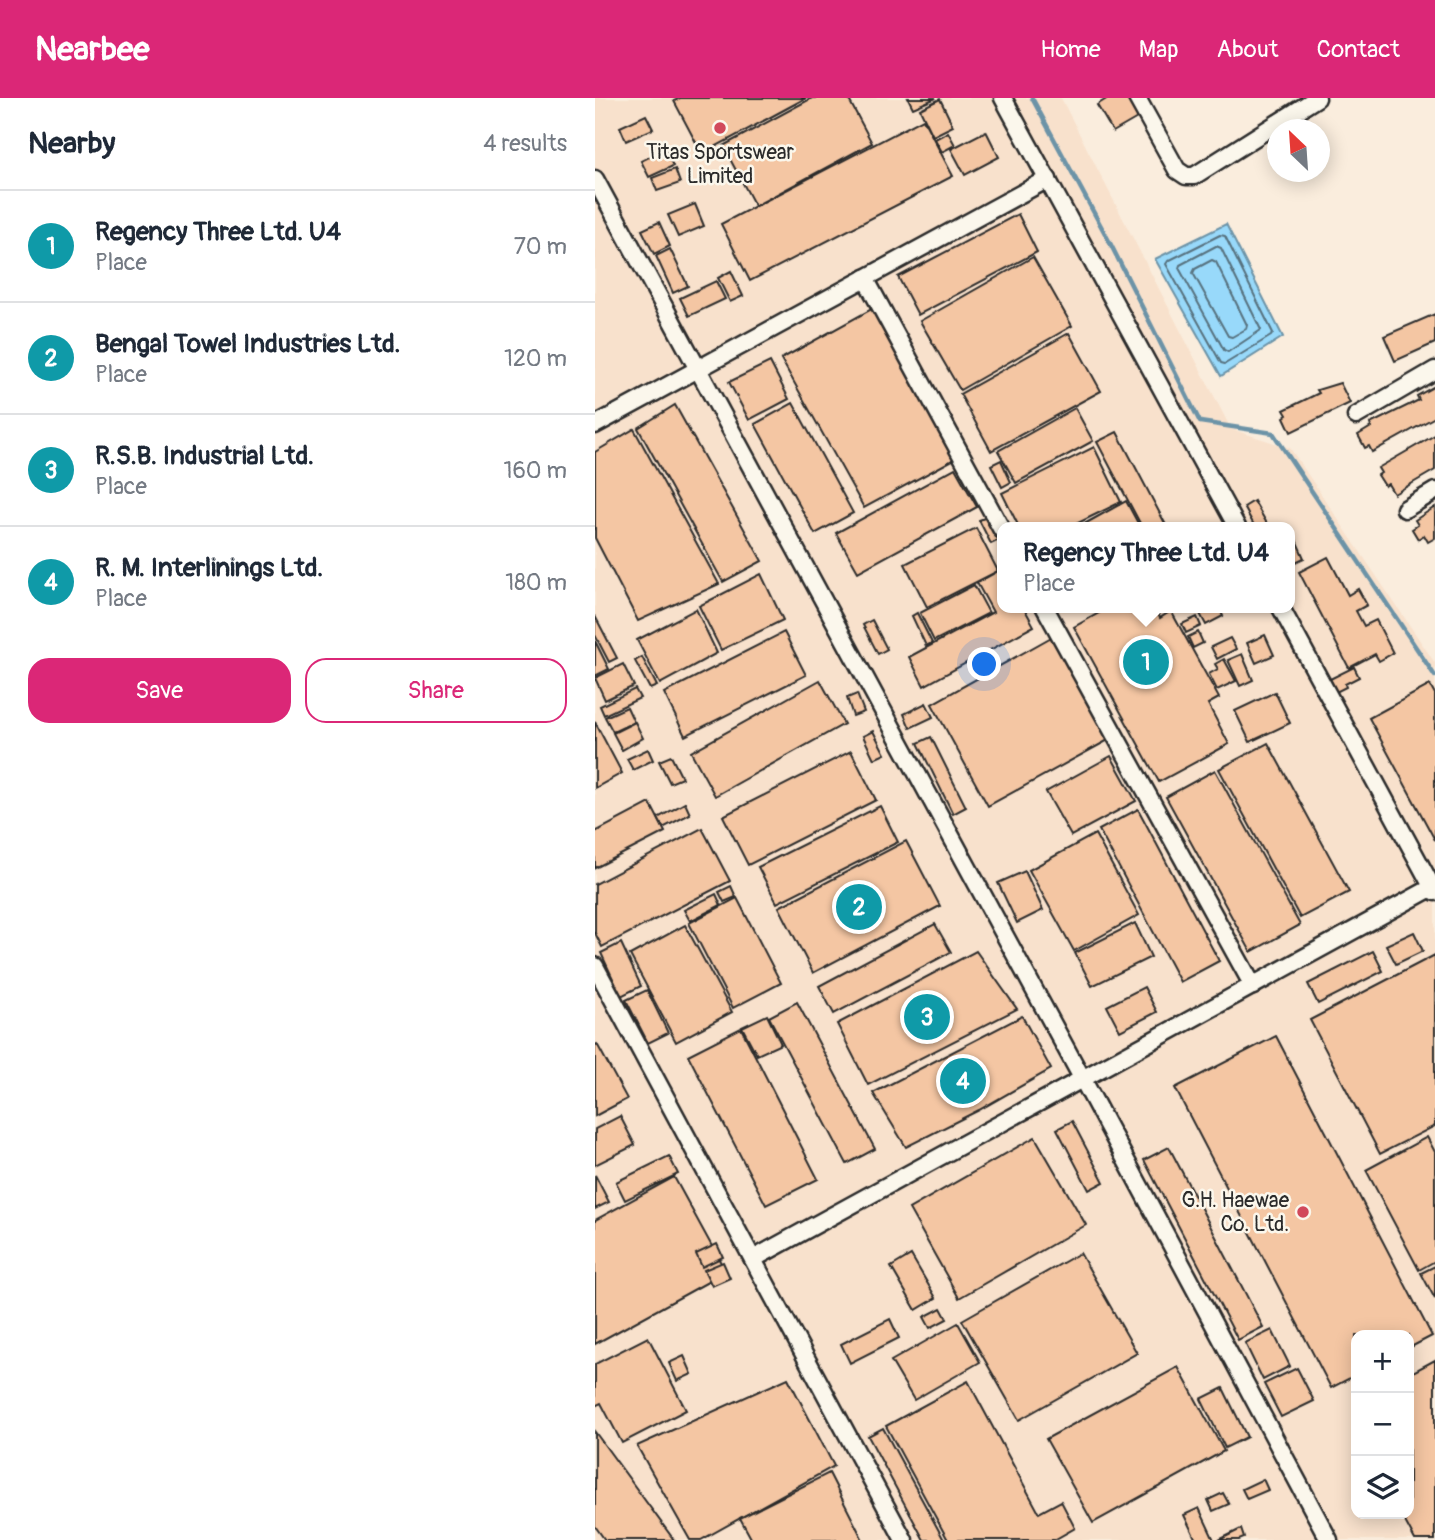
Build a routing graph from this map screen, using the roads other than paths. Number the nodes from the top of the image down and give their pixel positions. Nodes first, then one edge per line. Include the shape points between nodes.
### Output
1 (1003, 98) edge
2 (1137, 98) edge
3 (1317, 98) edge
4 (595, 179) edge
5 (1048, 179) junction
6 (865, 278) junction
7 (698, 368) junction
8 (1435, 370) edge
9 (1356, 416) dead end
10 (595, 425) edge
11 (1435, 491) edge
12 (1405, 509) dead end
13 (999, 522) edge
14 (1234, 522) edge
15 (1048, 613) edge
16 (1284, 613) edge
17 (1434, 889) edge
18 (595, 965) edge
19 (1253, 986) junction
20 (1082, 1078) junction
21 (753, 1259) junction
22 (904, 1540) edge
23 (1329, 1540) edge

1 - 5 street
2 - 3 street via 1177,170 1194,176
4 - 7 street
5 - 6 street
5 - 14 street
6 - 7 street
6 - 13 street
7 - 10 street
7 - 20 street
8 - 9 street
11 - 12 street
15 - 19 street
16 - 17 street
17 - 19 street
18 - 21 street
19 - 20 street
20 - 21 street
20 - 23 street
21 - 22 street

